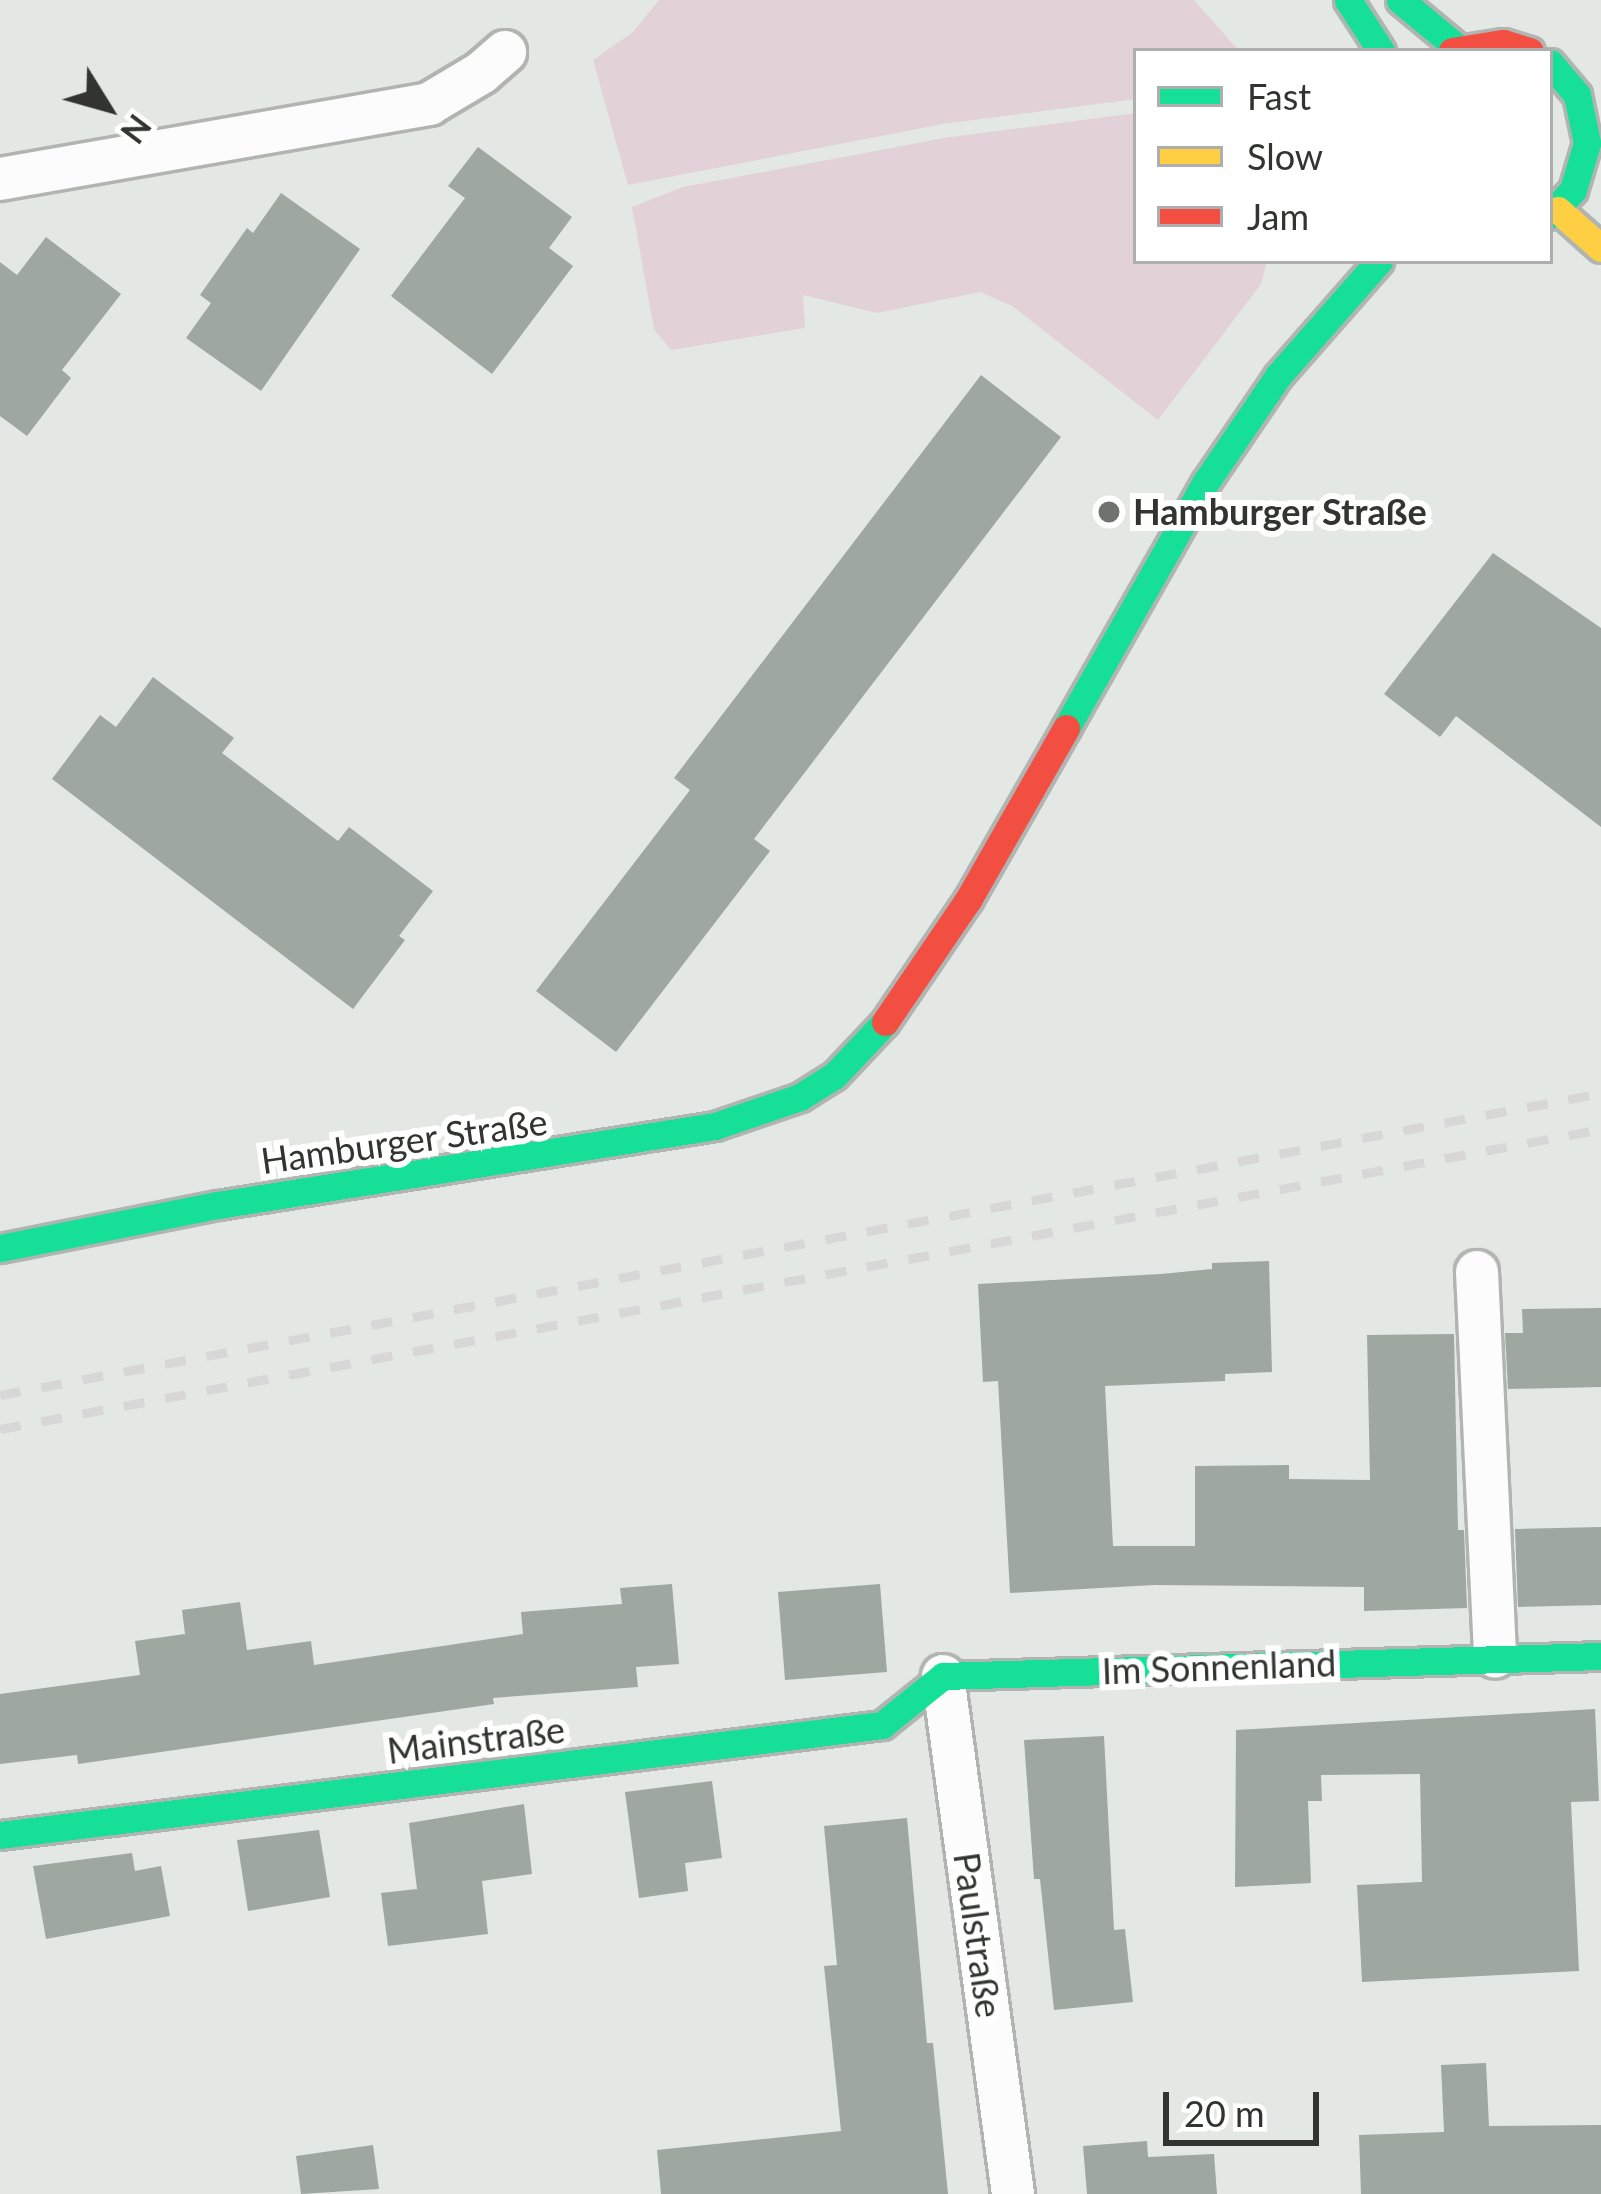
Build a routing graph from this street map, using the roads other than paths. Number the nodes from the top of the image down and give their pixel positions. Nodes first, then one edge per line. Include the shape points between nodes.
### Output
1 (1348, 0) edge
2 (1400, 0) edge
3 (1379, 48) edge
4 (1453, 48) edge
5 (1469, 48) edge
6 (1520, 48) edge
7 (505, 52) dead end
8 (1588, 53) dead end
9 (1556, 69) edge
10 (0, 178) edge
11 (1554, 212) edge
12 (1601, 248) edge
13 (1376, 264) edge
14 (1325, 284) dead end
15 (1278, 376) junction
16 (0, 1248) edge
17 (1478, 1273) dead end
18 (1601, 1656) edge
19 (1495, 1658) junction
20 (944, 1676) junction
21 (0, 1835) edge
22 (1013, 2194) edge

1 - 3 street
2 - 4 street
5 - 6 street
7 - 10 street via 430,104
8 - 9 street
9 - 11 street via 1577,95 1588,143 1573,190
11 - 12 street
13 - 15 street, Hamburger Straße
14 - 15 street
15 - 16 street, Hamburger Straße via 1206,482 968,900 889,1018 834,1076 800,1097 715,1126
17 - 19 street
18 - 19 street, Im Sonnenland
19 - 20 street, Im Sonnenland
20 - 21 street, Mainstraße via 882,1725
20 - 22 street, Paulstraße

